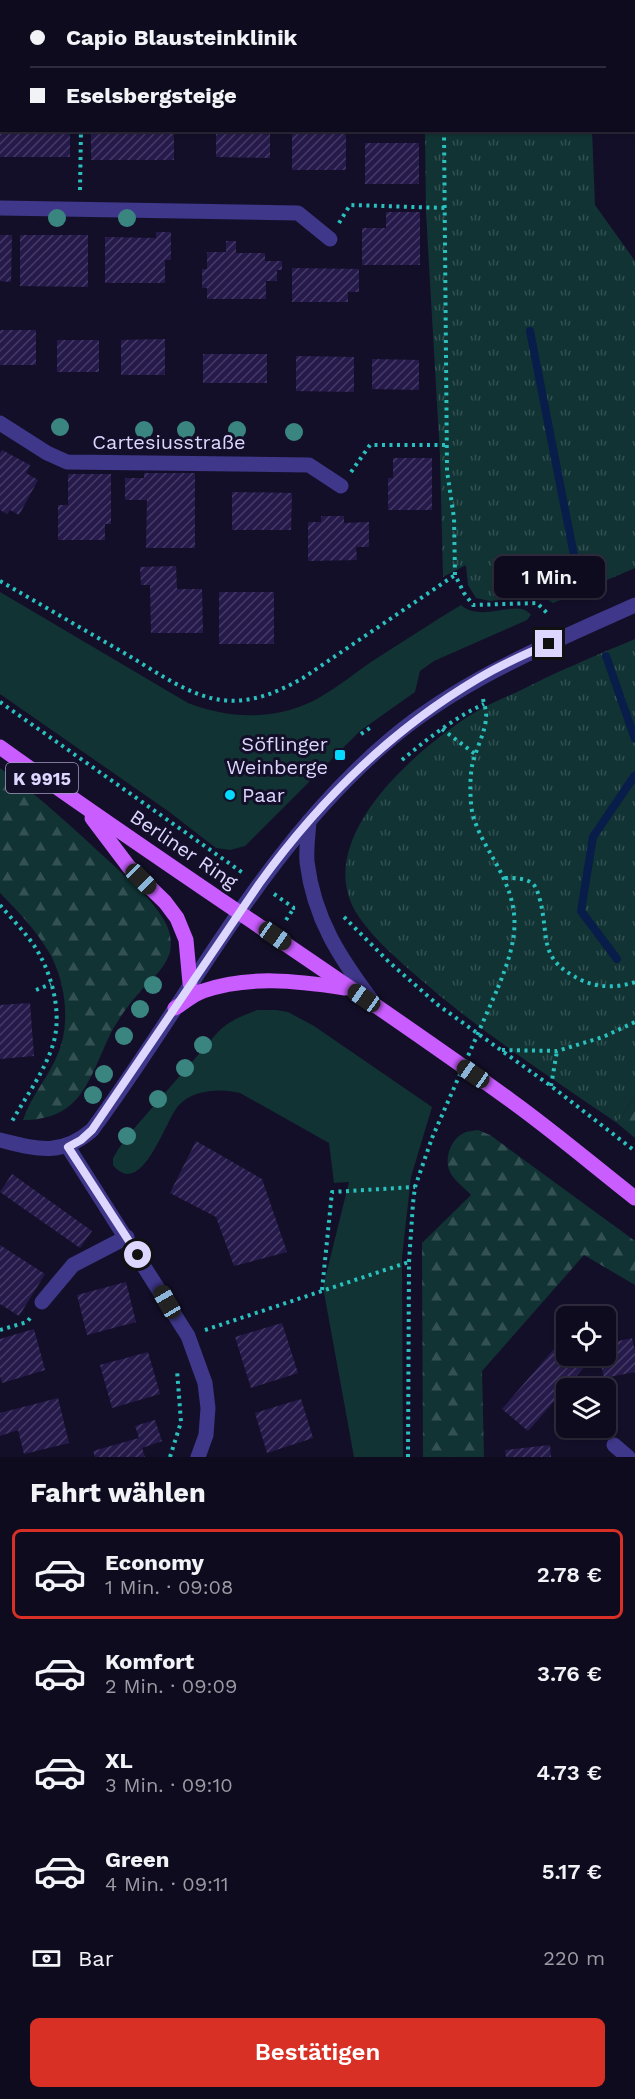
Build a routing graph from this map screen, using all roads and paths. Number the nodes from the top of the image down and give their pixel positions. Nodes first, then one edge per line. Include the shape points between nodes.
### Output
1 (81, 132) edge
2 (444, 132) edge
3 (0, 208) edge
4 (446, 208) junction
5 (80, 209) junction
6 (330, 238) joint
7 (0, 423) edge
8 (448, 445) junction
9 (341, 486) joint
10 (455, 574) junction
11 (0, 581) edge
12 (635, 605) edge
13 (548, 614) dead end
14 (480, 677) junction
15 (484, 704) junction
16 (442, 729) junction
17 (0, 747) edge
18 (475, 754) junction
19 (402, 760) dead end
20 (85, 808) junction
21 (309, 821) junction
22 (505, 878) junction
23 (0, 905) edge
24 (240, 912) junction
25 (635, 982) edge
26 (190, 983) junction
27 (51, 984) junction
28 (351, 989) junction
29 (36, 990) dead end
30 (377, 1007) junction
31 (175, 1008) junction
32 (635, 1022) edge
33 (501, 1050) dead end
34 (557, 1051) junction
35 (551, 1086) dead end
36 (1, 1141) edge
37 (68, 1147) junction
38 (415, 1187) junction
39 (635, 1198) edge
40 (127, 1237) junction
41 (409, 1262) junction
42 (322, 1290) junction
43 (42, 1302) joint
44 (0, 1330) edge
45 (188, 1336) junction
46 (177, 1364) dead end
47 (614, 1445) dead end
48 (170, 1457) edge
49 (198, 1457) edge
50 (408, 1457) edge
51 (628, 1457) edge

1 - 5 path
2 - 4 path
3 - 5 street
4 - 6 path via 350,205
4 - 8 path
5 - 6 street via 298,213
7 - 9 street, Cartesiusstraße via 67,462 309,465
8 - 9 path via 370,445
8 - 10 path
10 - 11 path via 303,678 279,692 241,700 222,700 180,685
10 - 13 path via 473,605 537,603
12 - 14 street
14 - 15 path
14 - 21 street via 392,738
15 - 16 path
15 - 18 path via 487,718
16 - 18 path
16 - 19 path
17 - 20 main road, Berliner Ring / K 9915
18 - 22 path via 471,807 477,828
20 - 24 main road, Berliner Ring / K 9915
20 - 26 main road via 129,867 177,918 186,940
21 - 24 street
21 - 30 street via 307,861 316,907 346,966
22 - 25 path via 519,878 537,890 547,945 553,960 564,971 590,984 607,987
22 - 38 path, bridge via 515,921 510,958 432,1138
23 - 27 path via 33,945
24 - 26 street
24 - 28 main road, Berliner Ring / K 9915
26 - 31 street
27 - 29 path
27 - 36 path via 56,1016 54,1040 42,1070
28 - 30 main road, Berliner Ring / K 9915
28 - 31 main road via 296,980 235,984 201,992
30 - 39 main road, Berliner Ring / K 9915 via 511,1101
31 - 37 street via 92,1130
32 - 34 path
33 - 34 path
34 - 35 path
36 - 37 street via 47,1150
37 - 40 street
38 - 41 path
38 - 42 path via 332,1192
40 - 43 street via 73,1265
40 - 45 street
41 - 42 path
41 - 50 path
42 - 45 path
43 - 44 path via 27,1322
45 - 49 street via 205,1383 208,1408 206,1435
46 - 48 path via 182,1422
47 - 51 street

